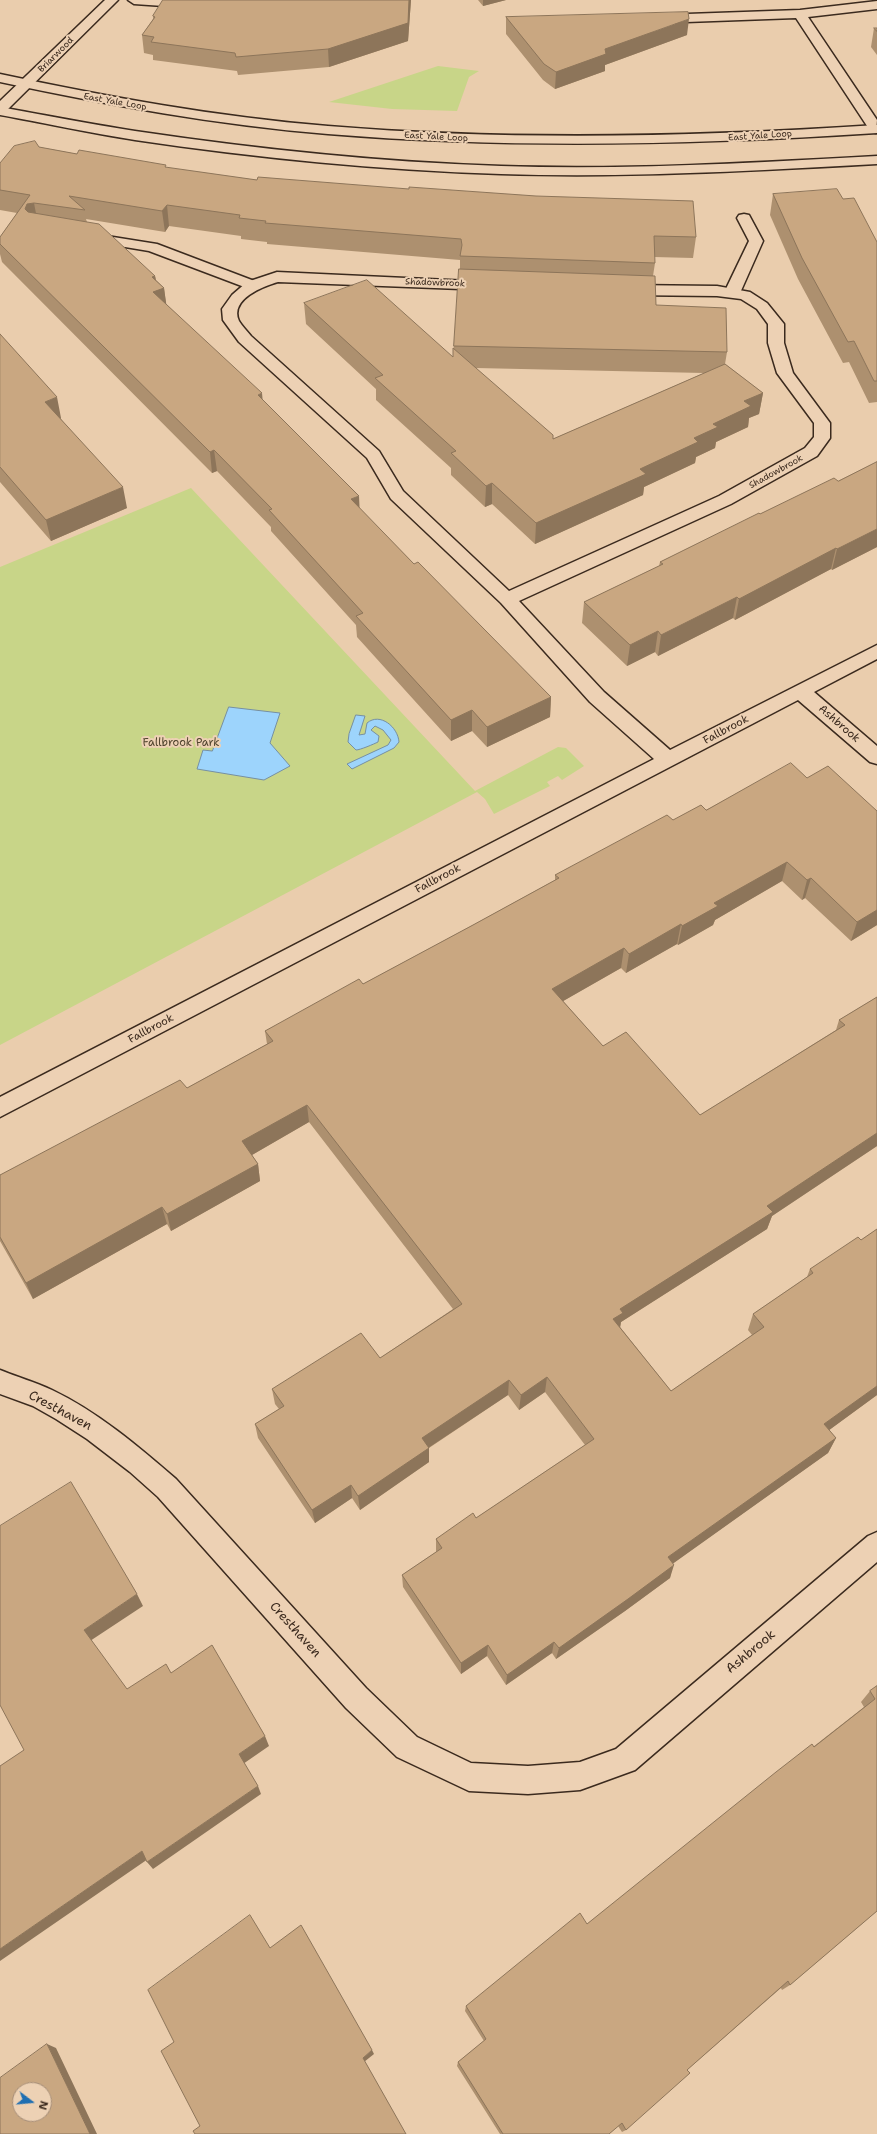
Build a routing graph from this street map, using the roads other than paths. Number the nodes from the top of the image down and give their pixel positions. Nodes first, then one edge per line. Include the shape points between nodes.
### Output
1 (112, 0) edge
2 (134, 0) edge
3 (207, 5) edge
4 (877, 5) edge
5 (800, 14) junction
6 (649, 19) edge
7 (0, 78) edge
8 (26, 85) junction
9 (0, 110) edge
10 (877, 129) edge
11 (877, 160) edge
12 (744, 218) dead end
13 (75, 235) edge
14 (252, 285) junction
15 (506, 286) edge
16 (608, 289) edge
17 (732, 293) junction
18 (506, 599) junction
19 (877, 651) edge
20 (800, 691) junction
21 (877, 757) edge
22 (668, 760) junction
23 (0, 1108) edge
24 (0, 1382) edge
25 (877, 1545) edge
26 (625, 1760) joint

1 - 8 street, Briarwood
2 - 3 street
4 - 5 street
5 - 6 street
5 - 10 street
7 - 8 street, East Yale Loop
8 - 9 street, Briarwood
8 - 10 street, East Yale Loop via 214,118 335,130 460,138 592,142
9 - 11 street via 150,138 267,153 392,164 550,171 712,169
12 - 17 street via 756,241
13 - 14 street via 152,247
14 - 15 street, Shadowbrook via 277,277
14 - 18 street, Shadowbrook via 237,298 230,309 231,320 245,338 374,455 397,495
16 - 17 street, Shadowbrook
17 - 18 street, Shadowbrook via 745,295 762,306 776,324 776,343 785,373 822,424 821,440 811,452 725,500
18 - 22 street, Shadowbrook via 597,697
19 - 20 street, Fallbrook
20 - 21 street, Ashbrook
20 - 22 street, Fallbrook
22 - 23 street, Fallbrook
24 - 26 street, Cresthaven via 47,1401 103,1434 133,1456 167,1488 356,1698 407,1747 469,1777 484,1778 528,1780 580,1776
25 - 26 street, Ashbrook

